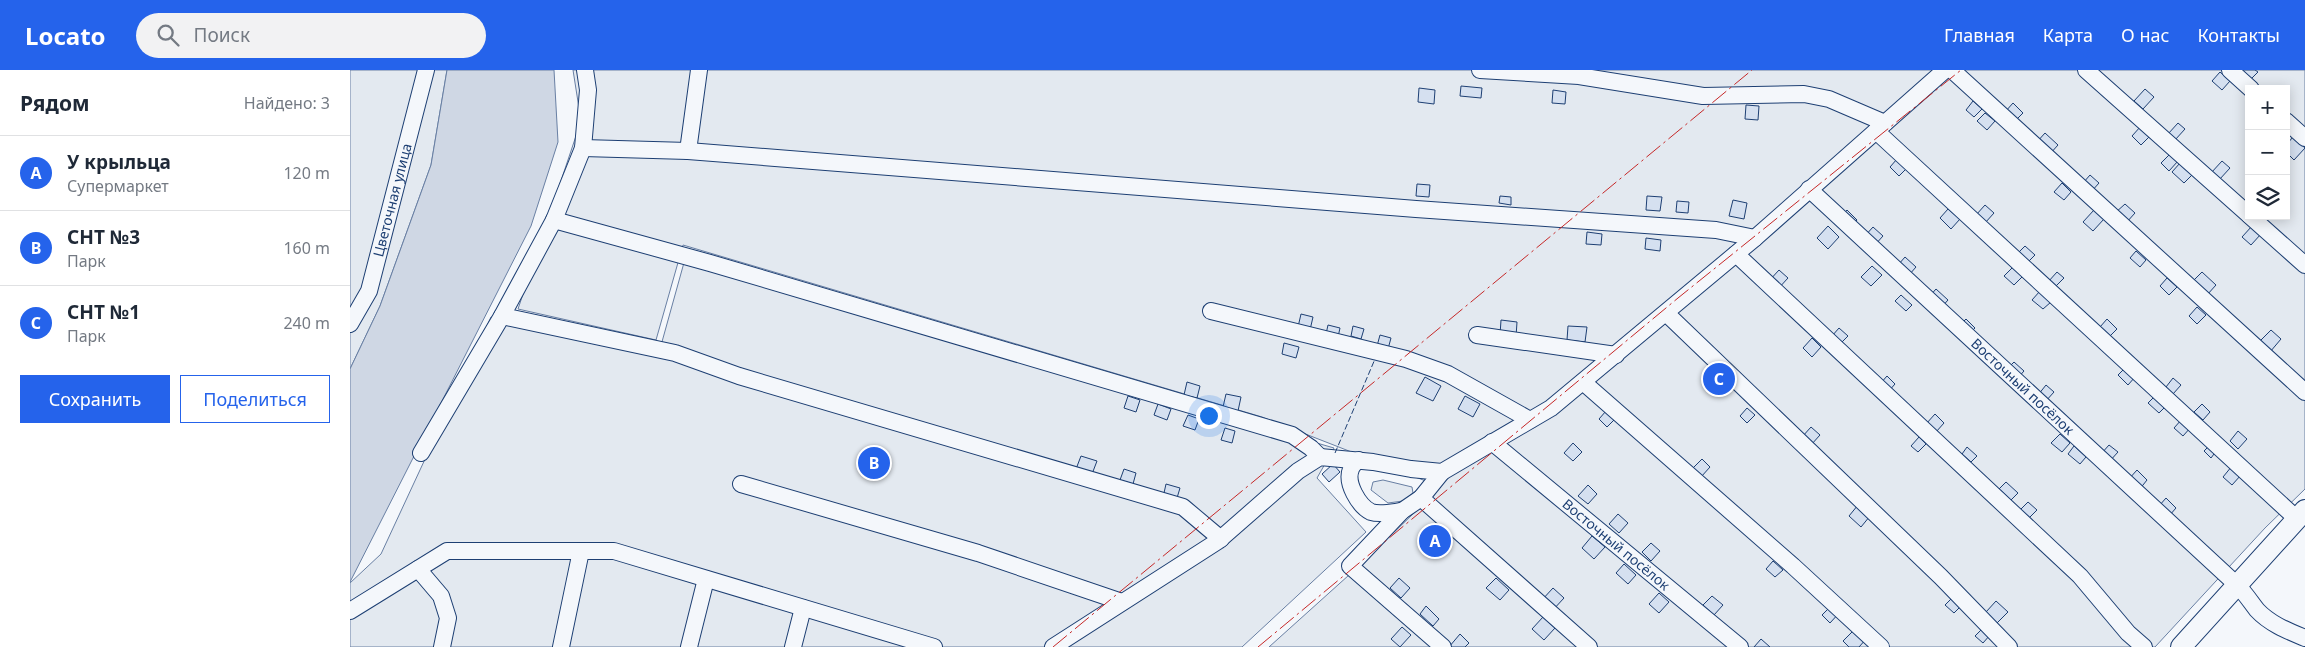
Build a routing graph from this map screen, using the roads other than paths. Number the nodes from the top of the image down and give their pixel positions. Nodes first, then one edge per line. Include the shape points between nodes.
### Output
1 (426, 70) edge
2 (585, 70) edge
3 (699, 70) edge
4 (1480, 70) edge
5 (1945, 70) edge
6 (1952, 70) edge
7 (2086, 70) edge
8 (2230, 70) edge
9 (2246, 85) edge
10 (2290, 125) edge
11 (1880, 127) junction
12 (2305, 138) edge
13 (583, 148) junction
14 (688, 151) junction
15 (1809, 189) junction
16 (2245, 212) edge
17 (554, 220) junction
18 (2254, 220) edge
19 (1756, 238) junction
20 (1736, 254) junction
21 (2305, 265) edge
22 (1211, 311) dead end
23 (1667, 314) junction
24 (502, 316) junction
25 (350, 324) edge
26 (1477, 335) dead end
27 (1616, 355) junction
28 (1583, 382) junction
29 (2305, 392) edge
30 (1530, 420) junction
31 (1492, 442) junction
32 (422, 453) dead end
33 (1320, 457) junction
34 (1359, 460) junction
35 (1442, 472) junction
36 (741, 484) dead end
37 (1421, 498) junction
38 (1402, 511) junction
39 (2301, 514) edge
40 (1221, 539) junction
41 (581, 551) junction
42 (418, 569) junction
43 (706, 579) junction
44 (2237, 585) junction
45 (1122, 602) junction
46 (803, 608) junction
47 (350, 611) edge
48 (2305, 638) edge
49 (892, 641) edge
50 (2137, 646) edge
51 (442, 647) edge
52 (561, 647) edge
53 (689, 647) edge
54 (793, 647) edge
55 (934, 647) edge
56 (1053, 647) edge
57 (1443, 647) edge
58 (1589, 647) edge
59 (1740, 647) edge
60 (1882, 647) edge
61 (2009, 647) edge
62 (2181, 647) edge

1 - 25 street, Цветочная улица via 369,291
2 - 13 street via 588,90
3 - 14 street
4 - 11 street via 1579,76 1703,96 1804,94 1829,99
5 - 11 street
6 - 29 street
7 - 16 street
8 - 9 street
10 - 12 street
11 - 15 street
11 - 39 street
13 - 14 street
13 - 17 street
14 - 19 street via 1716,230
15 - 19 street
15 - 44 street, Восточный посёлок
17 - 24 street
17 - 33 street via 710,262 1292,435
18 - 21 street
19 - 20 street
20 - 23 street
20 - 50 street via 2080,576
22 - 30 street via 1406,360 1448,374
23 - 27 street
23 - 61 street via 1942,577
24 - 32 street
24 - 40 street via 675,353 739,376 1183,507
26 - 27 street
27 - 28 street
28 - 30 street
28 - 60 street
30 - 31 street
31 - 35 street
31 - 59 street, Восточный посёлок
33 - 34 street
33 - 40 street via 1298,471
34 - 35 street
34 - 38 street via 1351,468 1349,478 1363,506 1373,512
35 - 37 street
36 - 45 street via 978,553
37 - 38 street
37 - 58 street
38 - 57 street via 1350,566
39 - 44 main road
40 - 45 street
41 - 42 street via 447,550
41 - 43 street via 614,551
41 - 52 street
42 - 47 street
42 - 51 street via 442,596 448,618
43 - 46 street
43 - 53 street
44 - 48 street, Восточный посёлок via 2273,623
44 - 62 main road
45 - 56 street
46 - 49 street
46 - 54 street
49 - 55 street

